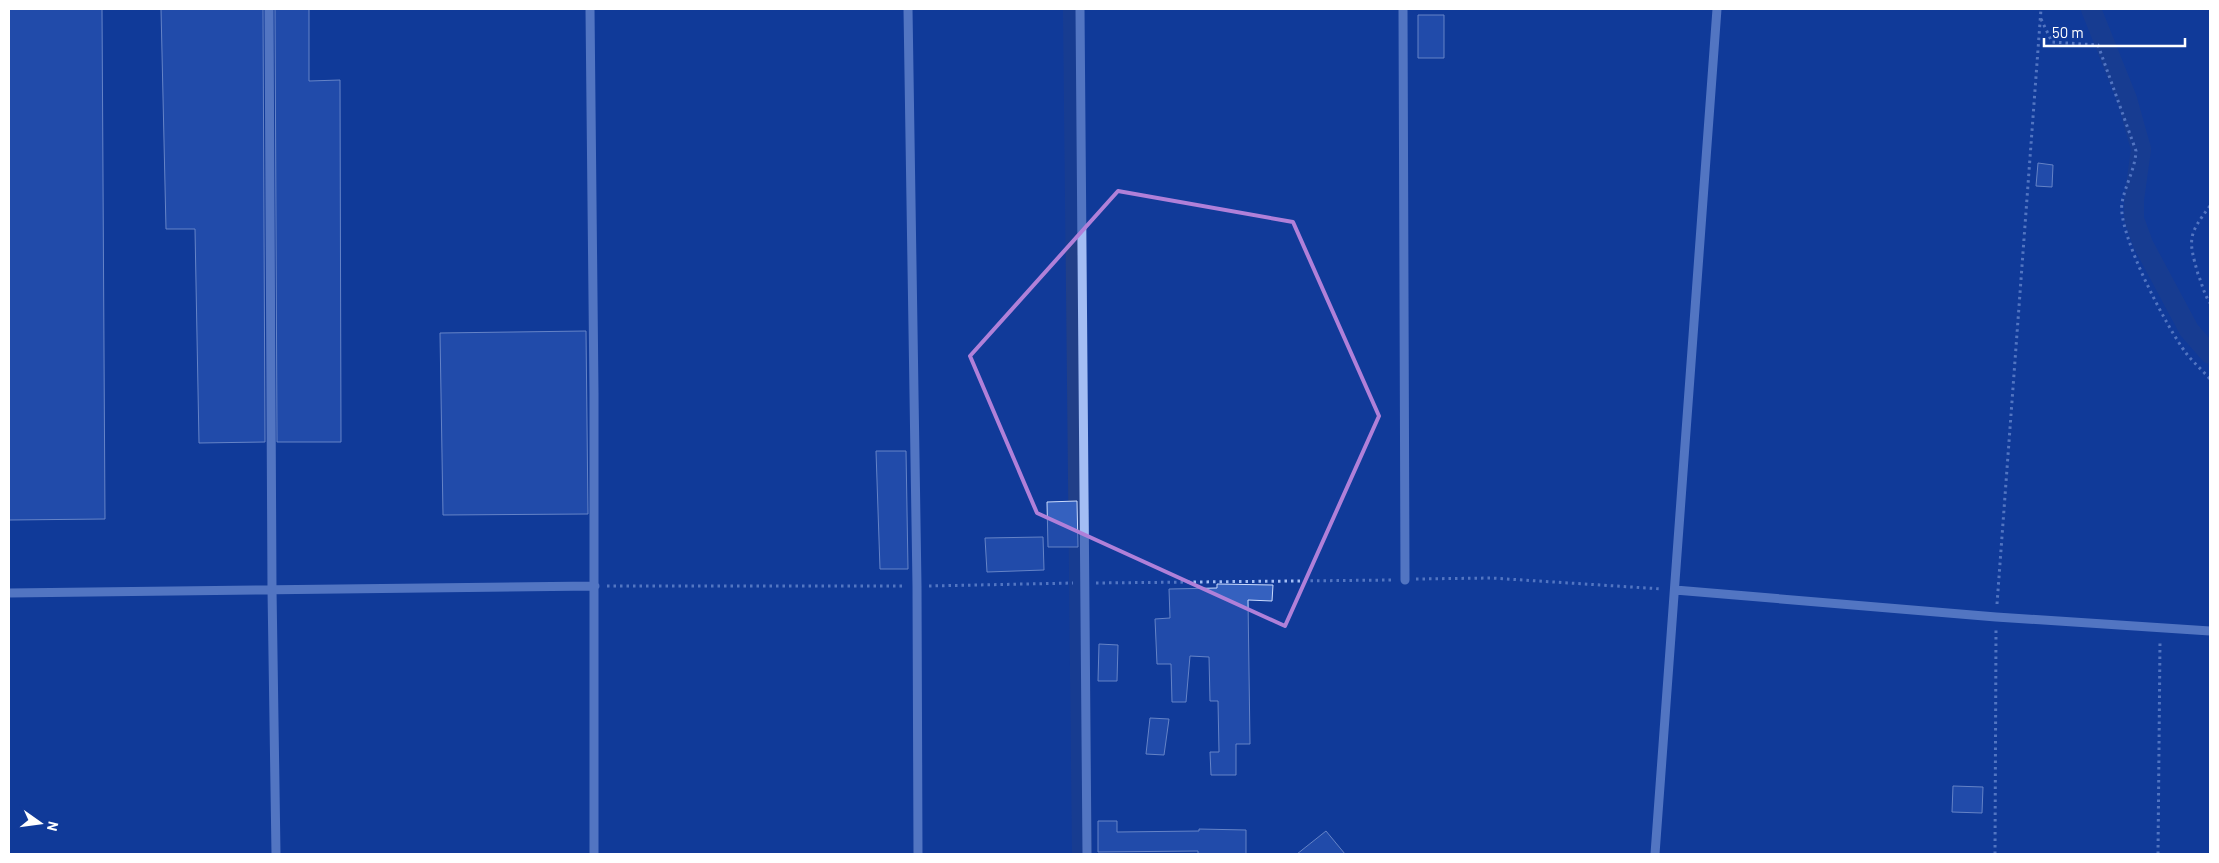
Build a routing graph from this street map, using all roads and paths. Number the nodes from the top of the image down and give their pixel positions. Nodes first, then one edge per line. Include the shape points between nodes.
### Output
1 (269, 9) edge
2 (590, 9) edge
3 (908, 9) edge
4 (1080, 9) edge
5 (1403, 9) edge
6 (1717, 9) edge
7 (2041, 9) edge
8 (2040, 18) junction
9 (2210, 206) edge
10 (2210, 303) edge
11 (2210, 378) edge
12 (1405, 580) junction
13 (1074, 583) dead end
14 (1085, 584) junction
15 (595, 586) junction
16 (918, 586) junction
17 (272, 590) junction
18 (1675, 590) junction
19 (9, 594) edge
20 (1996, 617) junction
21 (2161, 628) junction
22 (2210, 631) edge
23 (276, 854) edge
24 (594, 854) edge
25 (918, 854) edge
26 (1087, 854) edge
27 (1655, 854) edge
28 (1995, 854) edge
29 (2158, 854) edge

1 - 17 street
2 - 15 street
3 - 16 street
4 - 14 street
5 - 12 street
6 - 18 street
7 - 8 path
8 - 11 path via 2052,42 2098,45 2136,151 2135,165 2121,204 2127,240 2186,354
8 - 20 path
9 - 10 path via 2195,226 2190,246
12 - 14 path
12 - 18 path via 1491,578
13 - 16 path
14 - 26 street
15 - 16 path
15 - 17 street
15 - 24 street
16 - 25 street
17 - 19 street
17 - 23 street
18 - 20 street
18 - 27 street
20 - 21 street
20 - 28 path
21 - 22 street
21 - 29 path

